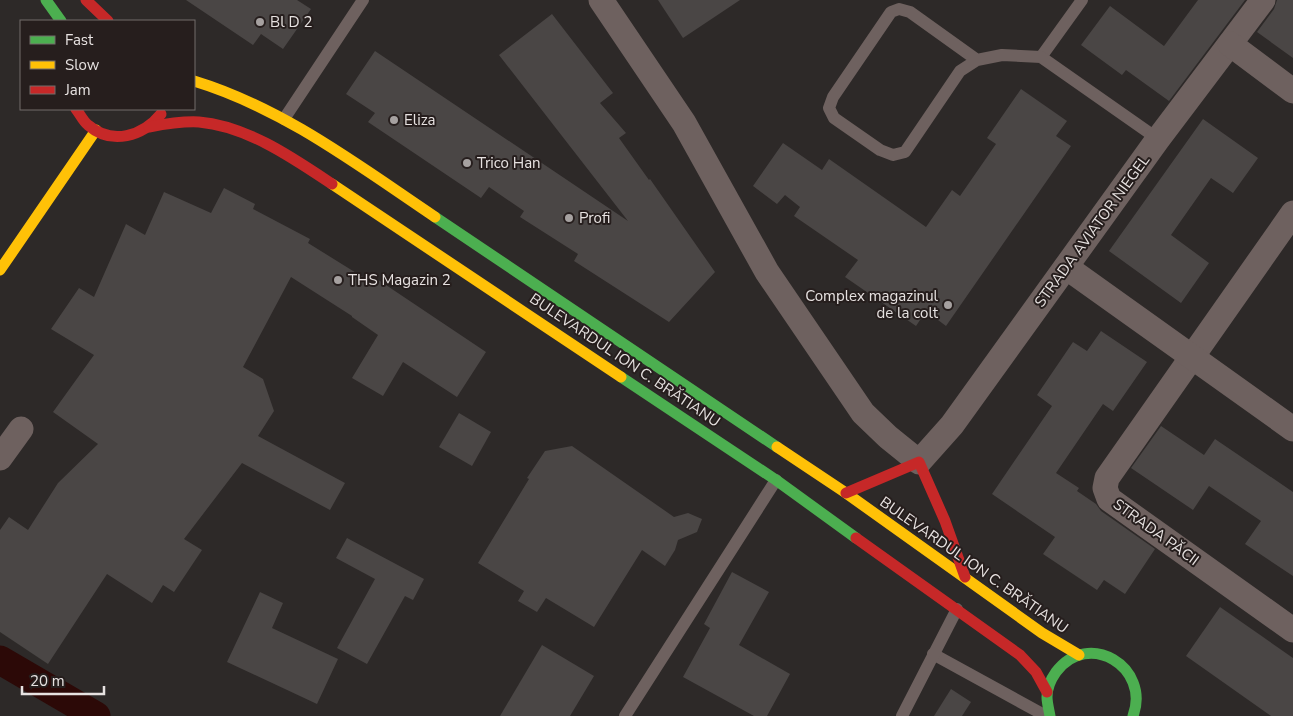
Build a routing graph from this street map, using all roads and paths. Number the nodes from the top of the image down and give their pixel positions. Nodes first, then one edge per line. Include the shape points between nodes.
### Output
1 (46, 0) edge
2 (86, 0) edge
3 (601, 0) edge
4 (1082, 0) edge
5 (1263, 0) edge
6 (356, 3) edge
7 (59, 20) edge
8 (107, 20) edge
9 (1230, 44) junction
10 (1041, 57) junction
11 (977, 60) junction
12 (195, 81) edge
13 (1293, 91) edge
14 (77, 110) edge
15 (163, 110) edge
16 (284, 119) junction
17 (149, 127) junction
18 (96, 130) junction
19 (1158, 139) junction
20 (1293, 213) edge
21 (1066, 267) junction
22 (0, 270) edge
23 (1192, 356) junction
24 (21, 429) dead end
25 (1293, 429) edge
26 (0, 458) edge
27 (920, 462) junction
28 (776, 480) junction
29 (846, 493) junction
30 (965, 577) junction
31 (957, 609) junction
32 (1293, 630) edge
33 (933, 654) junction
34 (1079, 655) junction
35 (1047, 692) junction
36 (1137, 698) junction
37 (1148, 708) dead end
38 (625, 716) edge
39 (902, 716) edge
40 (1046, 716) edge
41 (1050, 716) edge
42 (1133, 716) edge

1 - 7 main road
2 - 8 main road
3 - 27 street via 684,123 766,272 863,413
4 - 10 lane
5 - 9 street, STRADA AVIATOR NIEGEL
6 - 16 lane
9 - 13 street
9 - 19 street, STRADA AVIATOR NIEGEL
10 - 11 lane via 1002,54
10 - 19 lane
11 - 11 lane via 960,71 905,152 893,155 880,150 834,118 829,108 833,97 890,12 898,9 910,12
12 - 16 main road, BULEVARDUL ION C. BRĂTIANU via 248,101
14 - 18 main road
15 - 17 main road
16 - 29 main road, BULEVARDUL ION C. BRĂTIANU via 340,153
17 - 18 main road, BULEVARDUL ION C. BRĂTIANU via 123,137
17 - 28 main road, BULEVARDUL ION C. BRĂTIANU via 173,122 226,127 295,161
18 - 22 main road
19 - 21 street, STRADA AVIATOR NIEGEL
20 - 23 street, STRADA PĂCII
21 - 23 street
21 - 27 street, STRADA AVIATOR NIEGEL via 952,425
23 - 25 street
23 - 32 street, STRADA PĂCII via 1107,478 1105,488 1109,499
24 - 26 street
27 - 29 main road
27 - 30 main road
28 - 31 main road, BULEVARDUL ION C. BRĂTIANU
28 - 38 lane
29 - 30 main road, BULEVARDUL ION C. BRĂTIANU
30 - 34 main road, BULEVARDUL ION C. BRĂTIANU via 1042,633
31 - 33 lane
31 - 35 main road, BULEVARDUL ION C. BRĂTIANU via 1030,663
33 - 39 lane
33 - 40 lane
34 - 35 main road via 1066,661 1052,675
34 - 36 main road via 1102,654 1120,663 1134,682
35 - 41 main road
36 - 37 main road
36 - 42 main road

